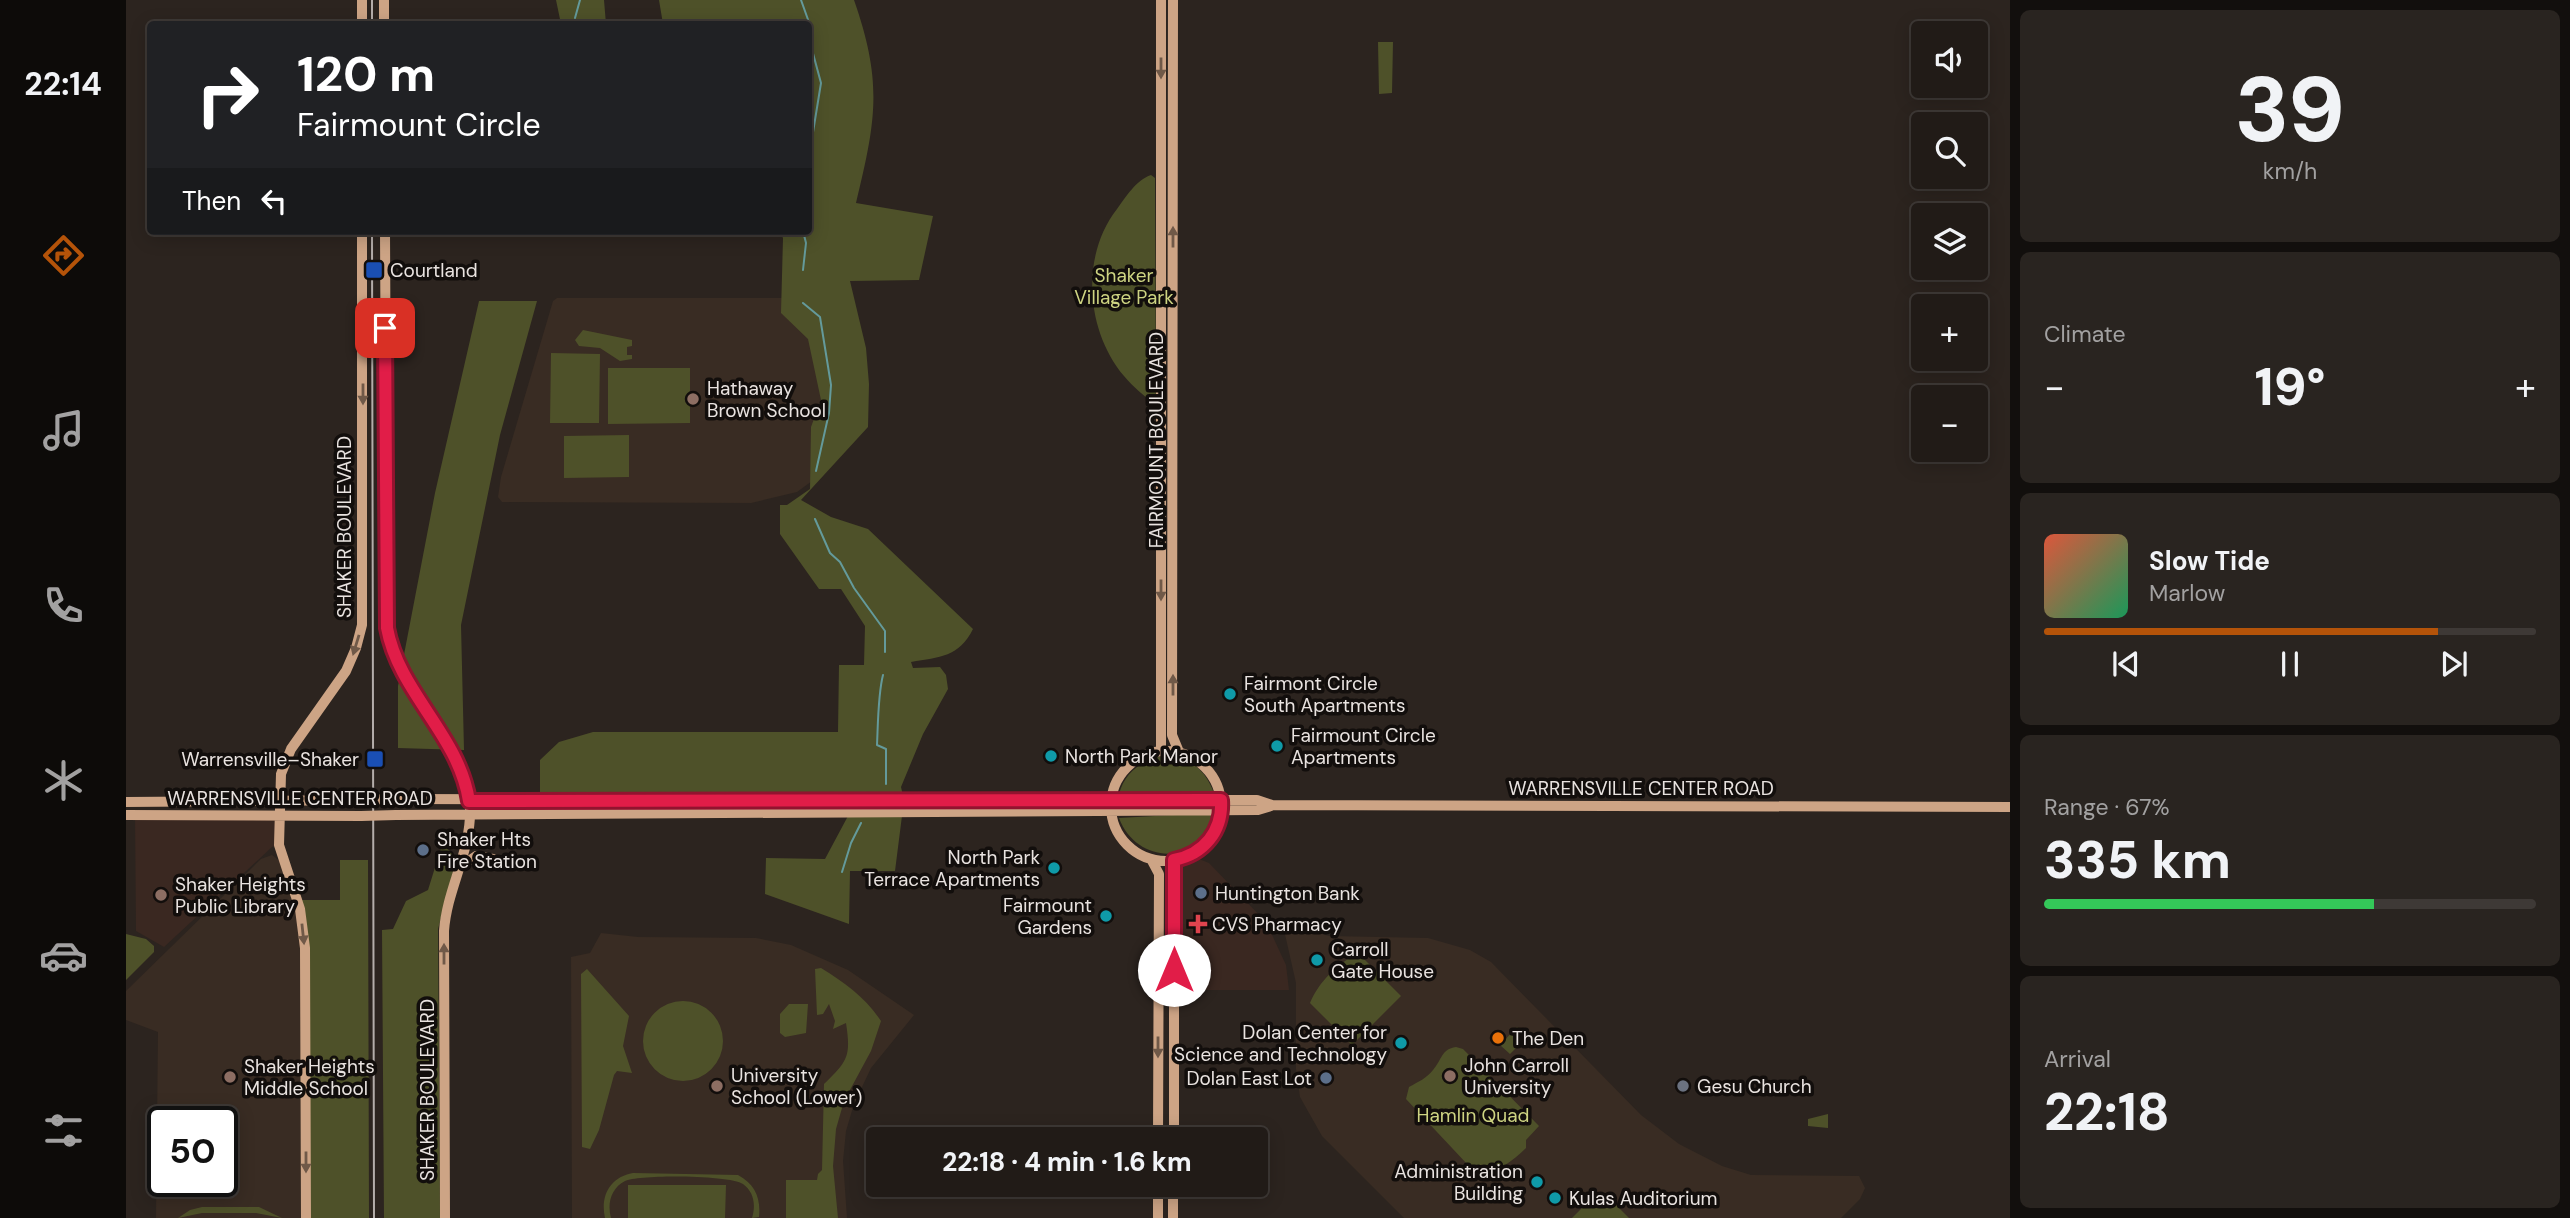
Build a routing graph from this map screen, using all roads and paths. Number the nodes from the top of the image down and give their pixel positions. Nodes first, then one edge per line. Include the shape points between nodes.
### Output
1 (362, 0) edge
2 (384, 0) edge
3 (1161, 0) edge
4 (1173, 0) edge
5 (362, 21) edge
6 (384, 21) edge
7 (362, 235) edge
8 (385, 235) edge
9 (1161, 751) junction
10 (1179, 752) junction
11 (1112, 800) junction
12 (469, 801) junction
13 (126, 802) edge
14 (279, 802) junction
15 (1221, 805) junction
16 (2010, 807) edge
17 (1111, 812) junction
18 (470, 814) junction
19 (126, 815) edge
20 (279, 815) junction
21 (1151, 858) junction
22 (493, 859) dead end
23 (1174, 860) junction
24 (462, 865) junction
25 (1158, 1127) edge
26 (1174, 1127) edge
27 (1158, 1197) edge
28 (1173, 1197) edge
29 (306, 1218) edge
30 (445, 1218) edge
31 (1158, 1218) edge
32 (1173, 1218) edge

1 - 5 main road
2 - 6 main road
3 -> 9 main road, FAIRMOUNT BOULEVARD
10 -> 4 main road, FAIRMOUNT BOULEVARD via 1172,735
7 -> 14 main road, SHAKER BOULEVARD via 360,632 346,671 285,760
8 - 12 main road, SHAKER BOULEVARD via 387,628 401,670 458,760
9 - 10 main road
9 - 11 main road via 1144,755 1127,767 1117,780
10 - 15 main road via 1209,770
11 - 12 main road, WARRENSVILLE CENTER ROAD
11 - 15 main road, WARRENSVILLE CENTER ROAD
11 - 17 main road
12 - 14 main road, WARRENSVILLE CENTER ROAD, bridge
12 - 18 main road, SHAKER BOULEVARD
13 - 14 main road, WARRENSVILLE CENTER ROAD
14 - 20 main road, SHAKER BOULEVARD
15 - 16 main road, WARRENSVILLE CENTER ROAD via 1258,810 1272,806
15 - 17 main road, WARRENSVILLE CENTER ROAD
15 - 23 main road via 1217,828 1208,842 1195,853
17 - 18 main road, WARRENSVILLE CENTER ROAD
17 - 21 main road via 1127,844
18 - 20 main road, WARRENSVILLE CENTER ROAD, bridge
18 - 24 main road, SHAKER BOULEVARD
19 - 20 main road, WARRENSVILLE CENTER ROAD
20 -> 29 main road, SHAKER BOULEVARD via 279,845 297,898 304,939
21 - 23 main road
21 -> 25 main road via 1159,874
22 - 24 main road via 476,856
23 - 26 main road
30 -> 24 main road, SHAKER BOULEVARD via 444,931
27 - 31 main road
28 - 32 main road

